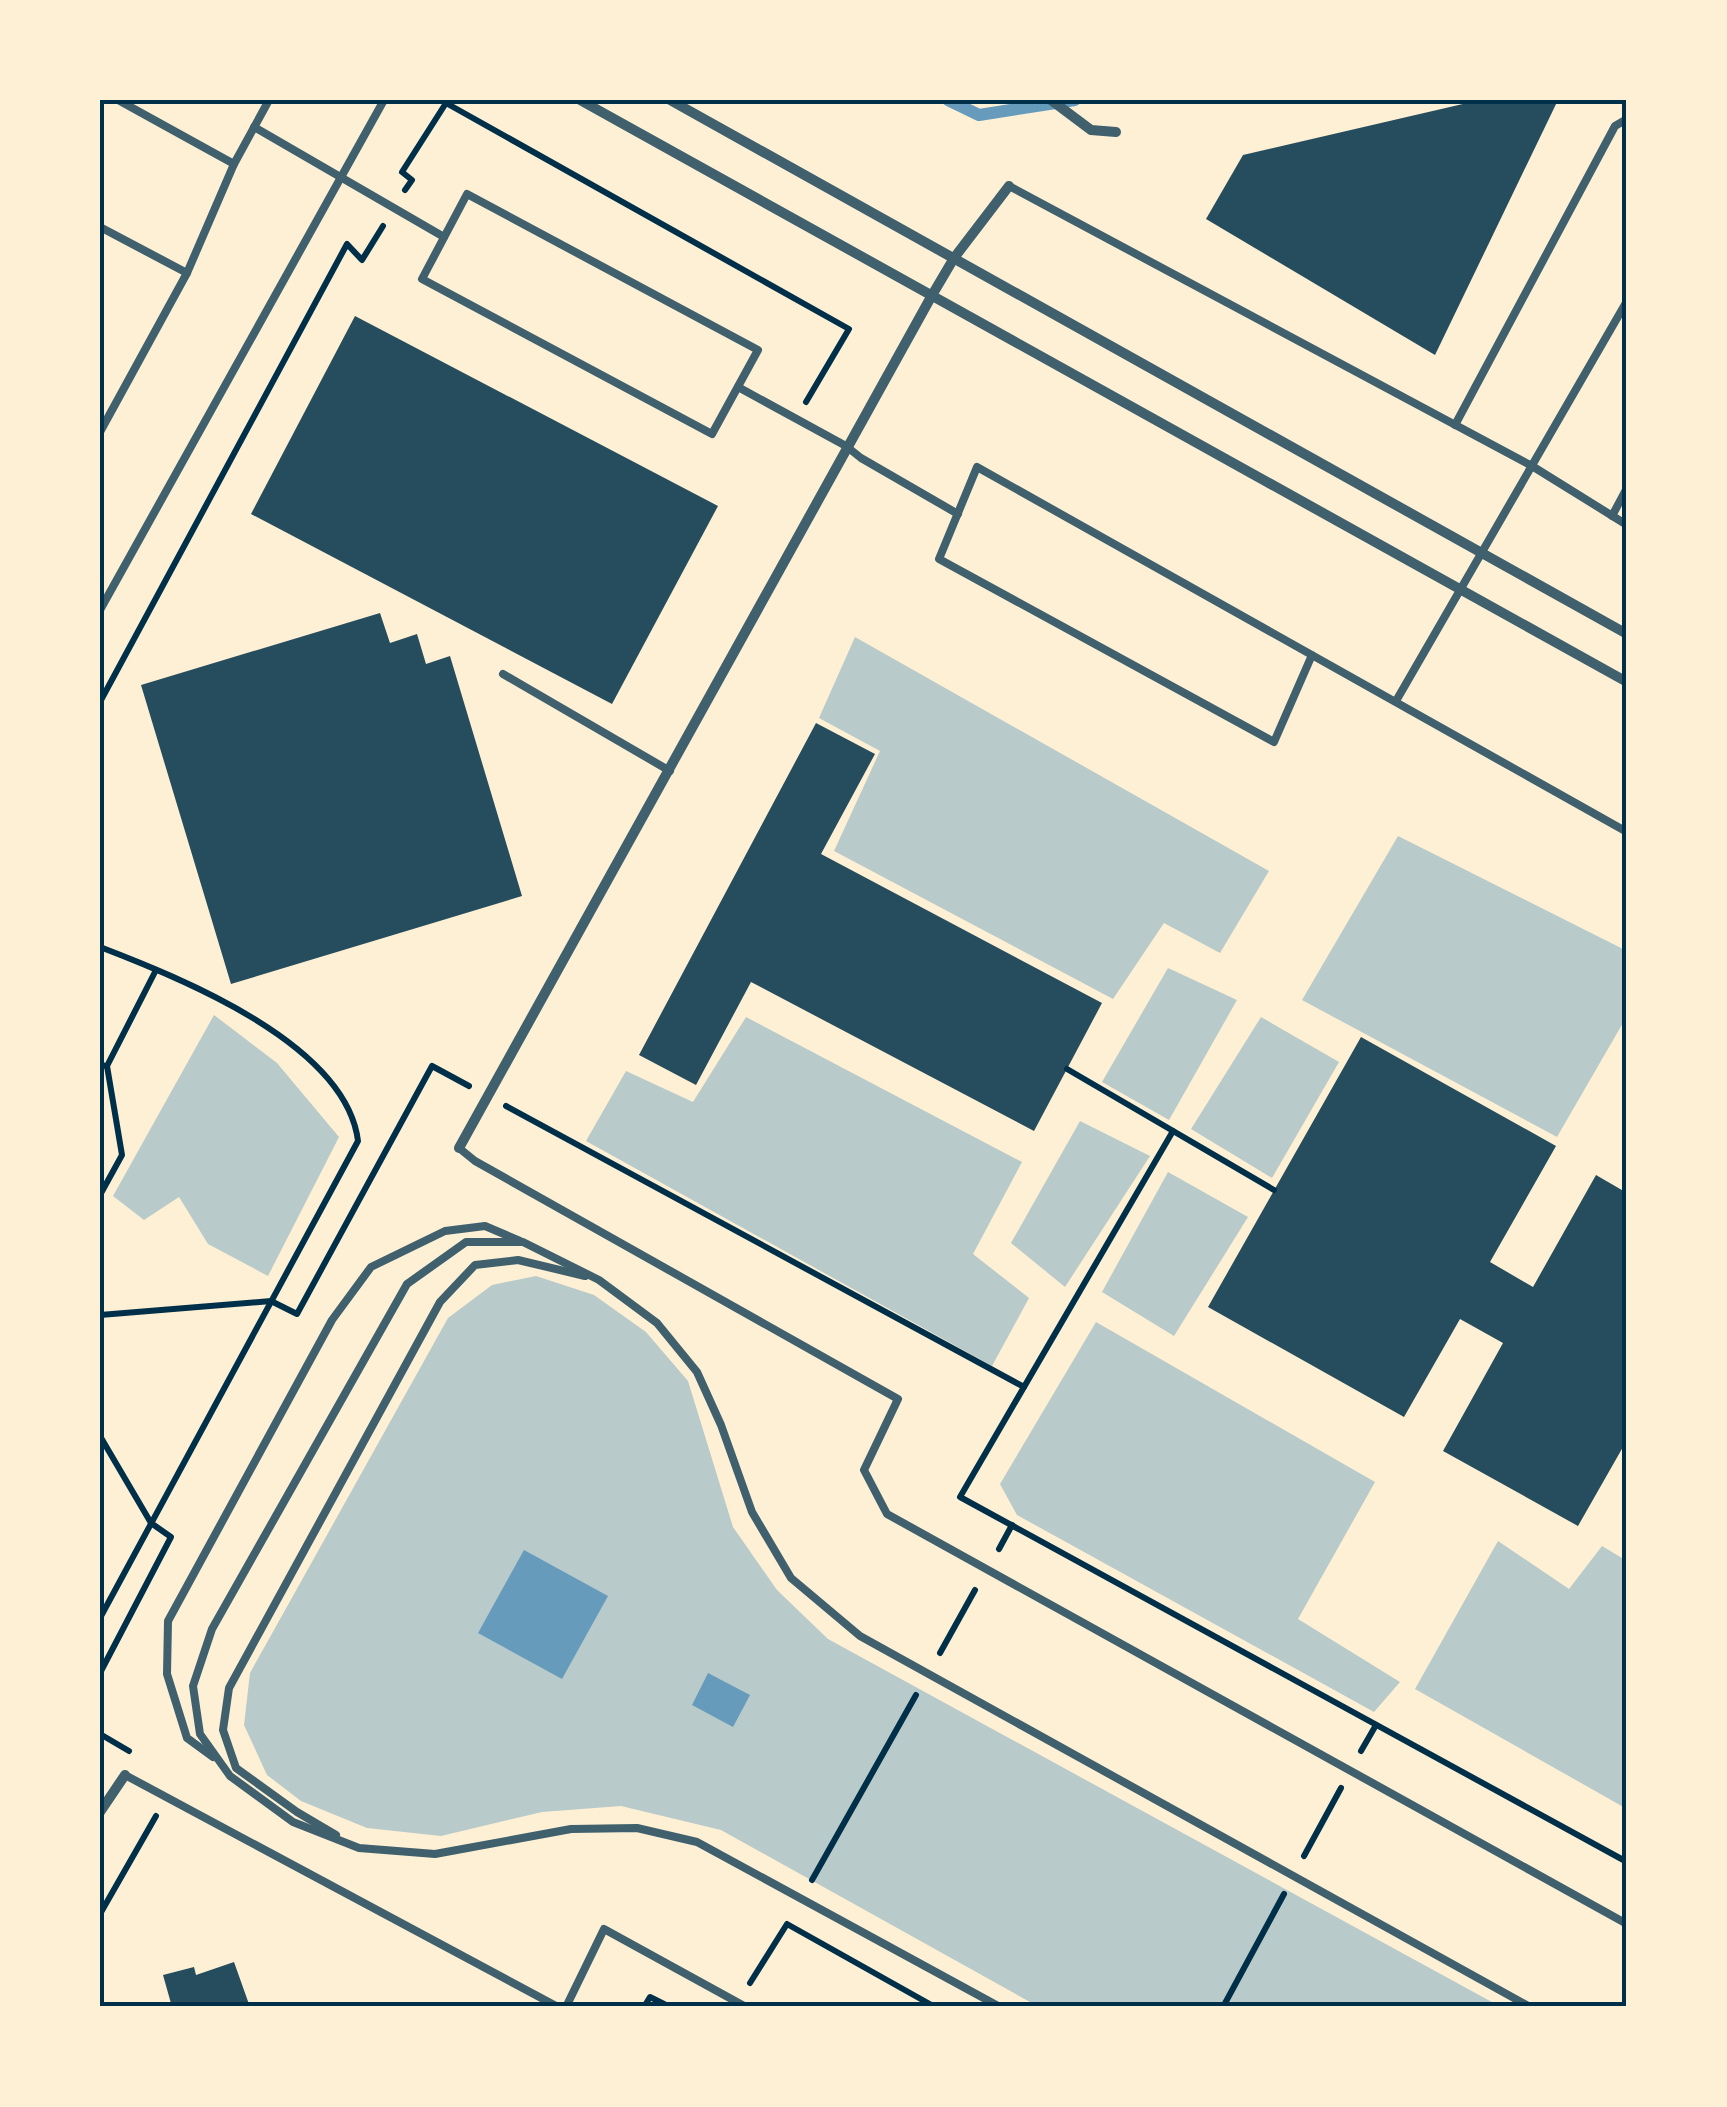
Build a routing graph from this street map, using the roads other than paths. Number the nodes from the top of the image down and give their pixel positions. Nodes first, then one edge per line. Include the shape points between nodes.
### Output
1 (118, 100) edge
2 (269, 100) edge
3 (384, 100) edge
4 (580, 100) edge
5 (670, 100) edge
6 (1051, 100) edge
7 (1627, 119) edge
8 (254, 127) junction
9 (1116, 132) dead end
10 (234, 164) junction
11 (341, 178) junction
12 (1009, 186) joint
13 (100, 227) edge
14 (444, 237) junction
15 (954, 258) junction
16 (186, 273) junction
17 (931, 297) junction
18 (1627, 301) edge
19 (738, 387) junction
20 (1454, 425) junction
21 (100, 432) edge
22 (846, 446) junction
23 (1532, 466) junction
24 (1627, 488) edge
25 (958, 514) junction
26 (1612, 516) junction
27 (1627, 525) edge
28 (1482, 553) junction
29 (1461, 590) junction
30 (100, 610) edge
31 (1627, 634) edge
32 (1312, 655) junction
33 (503, 674) dead end
34 (1627, 682) edge
35 (1396, 702) junction
36 (670, 771) junction
37 (1627, 832) edge
38 (459, 1148) joint
39 (523, 1242) junction
40 (600, 1280) junction
41 (220, 1762) junction
42 (125, 1775) joint
43 (100, 1812) edge
44 (359, 1848) junction
45 (1627, 1924) edge
46 (742, 2005) edge
47 (562, 2007) edge
48 (1000, 2007) edge
49 (1530, 2007) edge

1 - 10 lane
2 - 8 lane
3 - 11 lane
4 - 17 street
5 - 15 street
6 - 9 street via 1091,130
7 - 20 lane via 1615,126
8 - 10 lane
8 - 11 lane
10 - 16 lane
11 - 14 lane
11 - 30 lane
12 - 15 street
12 - 20 lane
13 - 16 lane
14 - 19 lane via 468,194 758,350
14 - 19 lane via 422,279 712,434
15 - 17 street
15 - 28 street
16 - 21 lane
17 - 22 street
17 - 29 street
18 - 23 lane
19 - 22 lane
20 - 23 lane
22 - 25 lane
22 - 36 street
23 - 26 lane
23 - 28 lane
24 - 26 lane
25 - 32 lane via 977,466
25 - 32 lane via 939,559 1274,742
26 - 27 lane
28 - 29 lane
28 - 31 street
29 - 34 street
29 - 35 lane
32 - 35 lane
33 - 36 lane
35 - 37 lane
36 - 38 street
38 - 45 lane via 898,1399 864,1470 886,1514
39 - 40 lane
39 - 41 lane via 466,1242 407,1284 212,1630 193,1686 200,1734
39 - 41 lane via 486,1226 446,1231 371,1267 332,1320 168,1621 166,1674 187,1738
40 - 44 lane via 518,1260 475,1265 440,1302 229,1688 224,1730 236,1768
40 - 49 lane via 657,1324 697,1372 752,1512 791,1578 860,1636
41 - 44 lane via 293,1822
42 - 43 street
42 - 47 lane
44 - 48 lane via 435,1854 571,1829 637,1828 697,1842
46 - 47 lane via 604,1929

